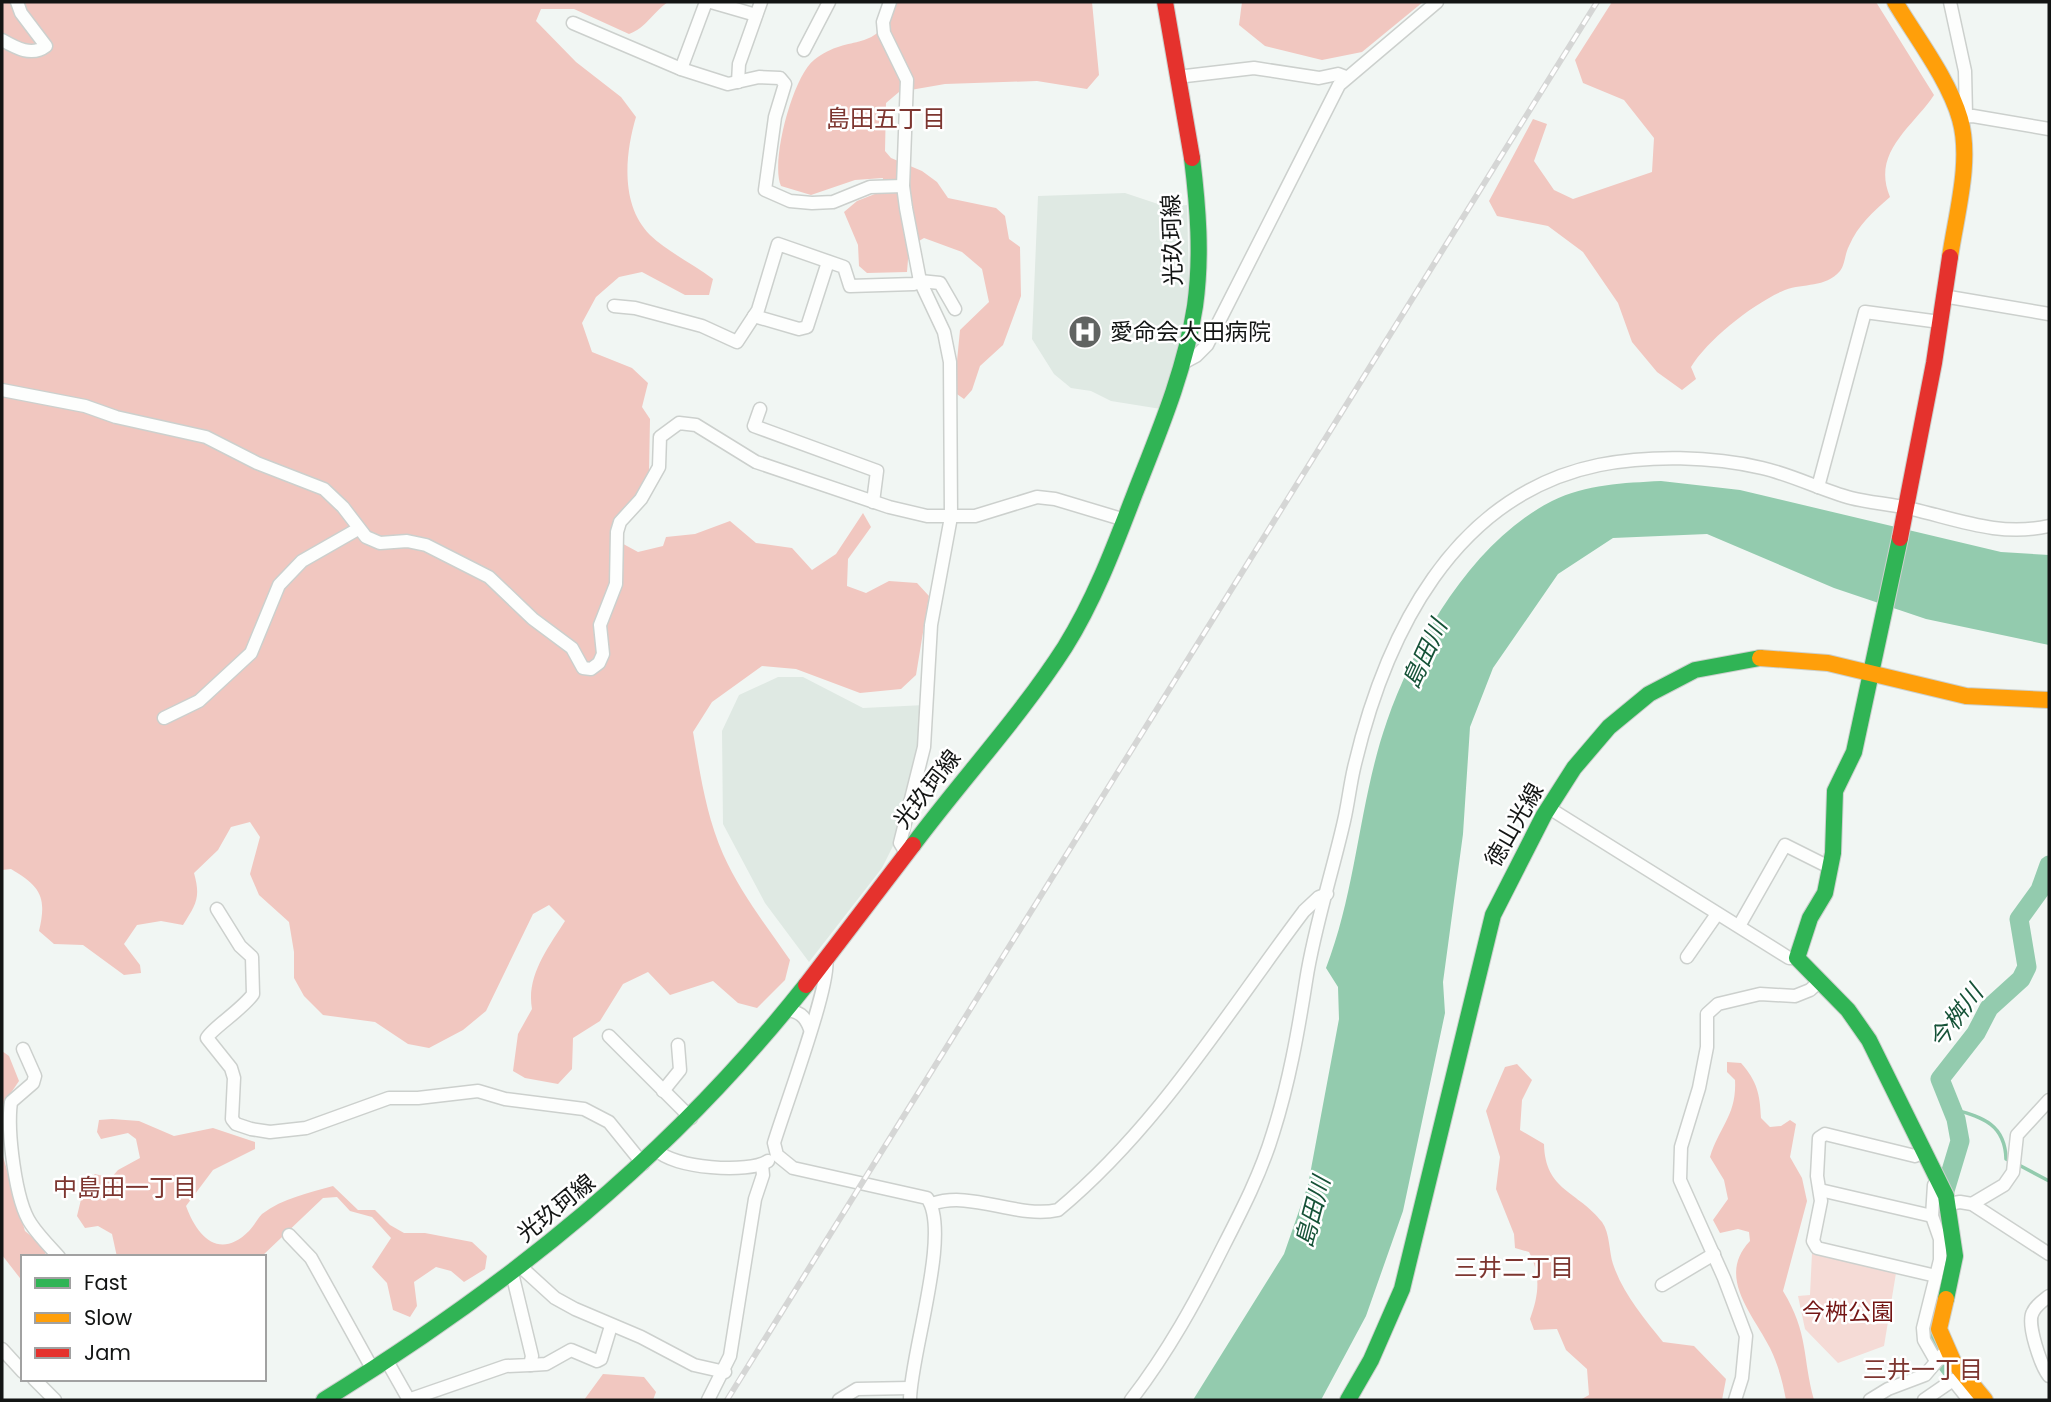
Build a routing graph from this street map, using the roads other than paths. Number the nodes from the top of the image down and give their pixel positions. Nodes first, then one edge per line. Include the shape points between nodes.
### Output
1 (17, 2) edge
2 (709, 2) edge
3 (761, 2) edge
4 (828, 2) edge
5 (890, 2) edge
6 (1165, 2) edge
7 (1437, 2) edge
8 (1895, 2) edge
9 (1950, 2) edge
10 (755, 15) junction
11 (573, 23) dead end
12 (2, 40) edge
13 (804, 50) dead end
14 (681, 69) junction
15 (1177, 77) junction
16 (1346, 77) junction
17 (738, 82) junction
18 (1963, 116) junction
19 (2049, 129) edge
20 (903, 186) junction
21 (828, 262) junction
22 (920, 281) junction
23 (1944, 296) junction
24 (614, 306) dead end
25 (955, 309) dead end
26 (2049, 314) edge
27 (754, 316) junction
28 (1940, 321) junction
29 (1183, 363) junction
30 (2, 390) edge
31 (760, 409) dead end
32 (1818, 487) junction
33 (873, 502) junction
34 (1905, 512) junction
35 (951, 517) junction
36 (1125, 520) junction
37 (2049, 526) edge
38 (358, 528) junction
39 (1874, 667) junction
40 (2049, 700) edge
41 (164, 718) dead end
42 (1549, 808) junction
43 (906, 853) junction
44 (1831, 868) junction
45 (1327, 894) junction
46 (217, 909) dead end
47 (1717, 914) junction
48 (1739, 926) junction
49 (826, 957) junction
50 (1687, 957) dead end
51 (1797, 958) junction
52 (1820, 981) junction
53 (785, 1009) junction
54 (810, 1029) junction
55 (609, 1036) dead end
56 (678, 1045) dead end
57 (23, 1049) dead end
58 (663, 1091) junction
59 (2049, 1100) edge
60 (691, 1118) junction
61 (657, 1150) junction
62 (1923, 1152) junction
63 (777, 1155) junction
64 (643, 1164) junction
65 (762, 1166) junction
66 (1937, 1182) junction
67 (1821, 1190) junction
68 (932, 1204) junction
69 (1948, 1204) junction
70 (1972, 1204) junction
71 (1933, 1216) junction
72 (289, 1235) dead end
73 (1714, 1254) junction
74 (2049, 1254) edge
75 (58, 1255) edge
76 (516, 1270) junction
77 (1936, 1276) junction
78 (1662, 1285) dead end
79 (2049, 1296) edge
80 (611, 1326) junction
81 (2, 1349) edge
82 (1942, 1356) junction
83 (387, 1361) junction
84 (530, 1365) junction
85 (21, 1370) edge
86 (373, 1370) junction
87 (725, 1372) junction
88 (1925, 1375) junction
89 (2049, 1376) edge
90 (36, 1381) edge
91 (1937, 1391) junction
92 (910, 1394) edge
93 (55, 1400) edge
94 (324, 1400) edge
95 (411, 1400) edge
96 (708, 1400) edge
97 (839, 1400) edge
98 (1131, 1400) edge
99 (1348, 1400) edge
100 (1735, 1400) edge
101 (1870, 1400) edge
102 (1924, 1400) edge
103 (1969, 1400) edge
104 (1985, 1400) edge

1 - 12 street via 46,46 26,52
2 - 10 street
2 - 14 street
3 - 10 street
4 - 13 street
5 - 20 street via 884,33 907,80
6 - 15 main road, 光玖珂線
7 - 16 street
8 - 18 main road
9 - 18 street via 1965,71
10 - 17 street
11 - 14 street
14 - 17 street via 728,84
15 - 16 street via 1254,68 1319,78
15 - 29 main road, 光玖珂線 via 1199,261
16 - 29 street via 1207,345
17 - 20 street via 759,77 780,78 785,84 775,117 765,191 789,201 812,203 833,202 870,187
18 - 19 street
18 - 23 main road via 1962,167
20 - 22 street
21 - 22 street via 844,267 850,286
21 - 27 street via 807,327 799,329
21 - 27 street via 778,244
22 - 25 street via 940,283
22 - 35 street via 950,351
23 - 26 street
23 - 28 main road
24 - 27 street via 702,326 732,342 737,342
28 - 32 street via 1865,312
28 - 34 main road
29 - 36 main road, 光玖珂線
30 - 38 street via 206,437 324,489
31 - 33 street via 754,426 877,471
32 - 34 street
32 - 45 street via 1736,463 1638,460 1560,476 1500,508 1439,567 1415,602 1383,673 1354,767
33 - 35 street via 927,516
33 - 38 street via 756,462 689,422 666,430 658,444 659,467 641,499 620,522 616,584 600,625 603,654 591,669 583,667 572,648 489,577 426,545 380,543
34 - 37 street via 1993,530
34 - 39 main road
35 - 36 street via 975,516 1037,497
35 - 43 street via 931,625 924,747 900,844
36 - 43 main road, 光玖珂線 via 1093,598 1062,650
38 - 41 street via 302,561 279,585 251,653 199,701
39 - 40 main road, 徳山光線 via 1952,694
39 - 42 main road, 徳山光線 via 1771,657 1737,660 1664,684 1608,724
39 - 44 main road via 1854,752 1835,791
42 - 47 street
42 - 99 main road, 徳山光線 via 1493,915 1413,1253 1392,1316
43 - 49 main road, 光玖珂線
44 - 48 street via 1784,845
44 - 51 main road
45 - 68 street via 1304,911 1143,1128 1089,1185 1058,1210 1016,1210 945,1199
45 - 98 street via 1306,979 1293,1063 1261,1170 1173,1344
46 - 64 street via 252,957 253,994 207,1038 231,1068 232,1119 236,1124 270,1132 306,1128 389,1098 478,1091 584,1110 609,1122
47 - 48 street
47 - 50 street
48 - 51 street via 1789,958
49 - 53 main road, 光玖珂線
49 - 54 street via 828,965
51 - 52 main road
52 - 62 main road via 1869,1040
52 - 73 street via 1795,996 1760,994 1718,1004 1707,1014 1707,1047 1680,1166 1684,1190
53 - 54 street via 806,1018
53 - 60 main road, 光玖珂線
54 - 63 street via 774,1143
55 - 58 street
56 - 58 street via 680,1070
57 - 75 street via 35,1076 11,1102 15,1169 31,1224
58 - 60 street
59 - 70 street via 2017,1135 2013,1172 2004,1185
60 - 61 main road, 光玖珂線
61 - 64 main road, 光玖珂線
61 - 65 street via 671,1160 736,1170
62 - 66 main road
62 - 67 street via 1915,1156 1825,1134 1819,1138 1816,1176
63 - 65 street
63 - 68 street via 793,1167 927,1198
64 - 76 main road, 光玖珂線 via 553,1244
65 - 87 street
66 - 69 main road
66 - 71 street
67 - 71 street
67 - 77 street via 1813,1241 1817,1248
68 - 92 street via 936,1215 928,1287
69 - 70 street
69 - 82 main road via 1955,1256 1939,1329
70 - 74 street
71 - 77 street via 1940,1239
72 - 86 street via 311,1258
73 - 78 street
73 - 100 street via 1746,1336
76 - 80 street via 555,1298
76 - 83 main road, 光玖珂線
76 - 84 street
77 - 82 street via 1923,1328 1924,1340
79 - 89 street via 2030,1320
80 - 84 street via 597,1361 571,1350 545,1364
80 - 87 street via 694,1365
81 - 85 street
82 - 88 street
82 - 104 main road
83 - 86 main road, 光玖珂線
83 - 95 street
84 - 95 street via 506,1366
86 - 94 main road, 光玖珂線
87 - 96 street
88 - 91 street
88 - 101 street
90 - 93 street
91 - 102 street
91 - 103 street via 1953,1380
92 - 97 street via 857,1389

